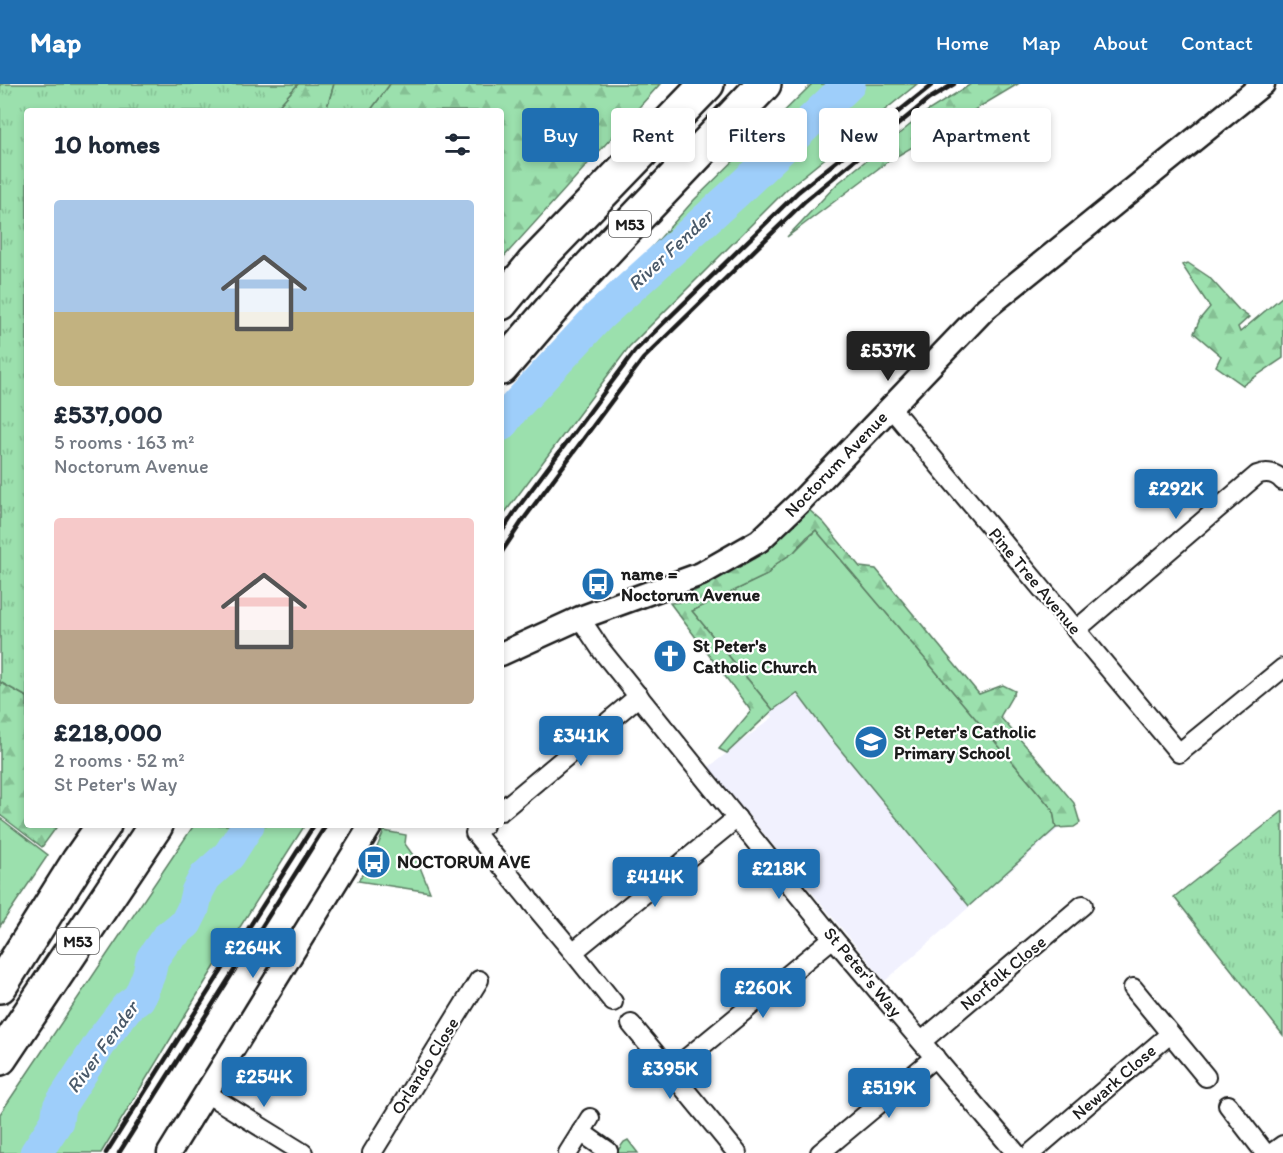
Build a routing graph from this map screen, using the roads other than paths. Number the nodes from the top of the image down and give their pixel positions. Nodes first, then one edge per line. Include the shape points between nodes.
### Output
1 (707, 84) edge
2 (764, 84) edge
3 (1263, 84) edge
4 (504, 299) edge
5 (504, 365) edge
6 (891, 408) junction
7 (1283, 481) edge
8 (580, 618) junction
9 (1076, 630) junction
10 (504, 653) edge
11 (1283, 668) edge
12 (639, 696) junction
13 (504, 808) edge
14 (737, 818) junction
15 (102, 828) edge
16 (154, 828) edge
17 (369, 828) edge
18 (481, 828) edge
19 (1083, 904) dead end
20 (833, 938) junction
21 (573, 952) junction
22 (479, 980) dead end
23 (0, 986) edge
24 (1133, 988) dead end
25 (613, 1002) dead end
26 (631, 1024) dead end
27 (1170, 1034) junction
28 (922, 1041) junction
29 (935, 1057) junction
30 (0, 1058) edge
31 (670, 1072) junction
32 (1206, 1077) dead end
33 (206, 1093) junction
34 (1228, 1105) dead end
35 (1283, 1144) edge
36 (296, 1151) edge
37 (608, 1151) dead end
38 (169, 1153) edge
39 (372, 1153) edge
40 (568, 1153) edge
41 (737, 1153) edge
42 (820, 1153) edge
43 (1017, 1153) edge
44 (1031, 1153) edge
45 (1265, 1153) edge
46 (1272, 1153) edge

1 - 4 highway, M53 via 533,264
2 - 5 highway, M53 via 612,243
3 - 6 street, Noctorum Avenue via 986,308
6 - 8 street, Noctorum Avenue via 759,541 701,574
6 - 9 street, Pine Tree Avenue
7 - 9 street via 1268,473 1257,475
8 - 10 street, Noctorum Avenue
8 - 12 street, St Peter's Way
9 - 11 street, Pine Tree Avenue via 1179,753
12 - 13 street
12 - 14 street, St Peter's Way
14 - 20 street, St Peter's Way
14 - 21 street
15 - 23 highway, M53
16 - 30 highway, M53
17 - 33 street
18 - 21 street via 475,833
19 - 28 street, Norfolk Close
20 - 28 street, St Peter's Way
20 - 31 street
21 - 25 street
22 - 39 street, Orlando Close
24 - 27 street, Newark Close
26 - 31 street
27 - 32 street, Newark Close
27 - 44 street, Newark Close
28 - 29 street, St Peter's Way
29 - 42 street
29 - 43 street, St Peter's Way
31 - 41 street
33 - 36 street
33 - 38 street
34 - 45 street
35 - 46 street
37 - 40 street via 586,1125

